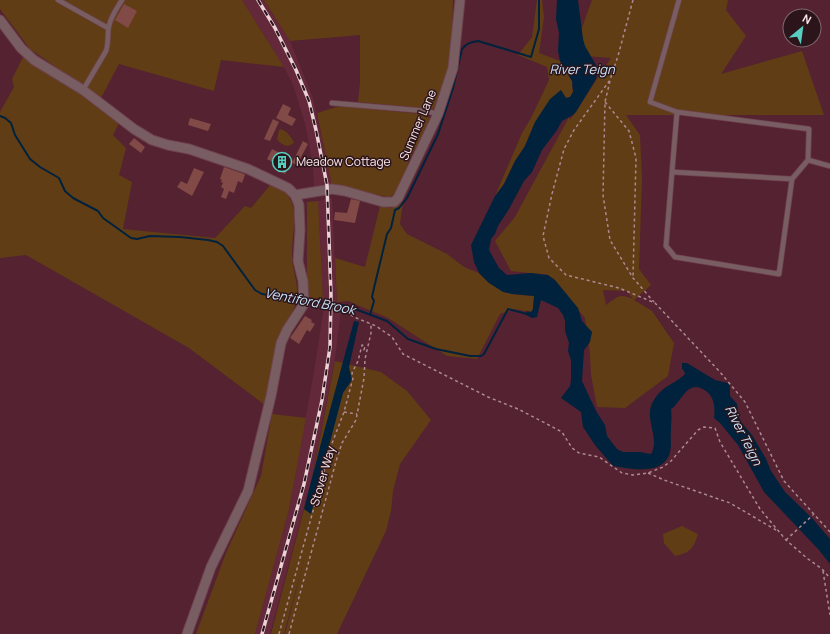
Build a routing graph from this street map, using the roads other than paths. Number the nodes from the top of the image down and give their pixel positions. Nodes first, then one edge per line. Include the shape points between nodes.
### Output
1 (58, 0) edge
2 (122, 0) edge
3 (460, 0) edge
4 (679, 0) edge
5 (0, 20) edge
6 (108, 28) junction
7 (83, 90) junction
8 (332, 103) dead end
9 (677, 112) junction
10 (438, 114) junction
11 (808, 160) junction
12 (830, 166) edge
13 (672, 172) junction
14 (792, 179) junction
15 (295, 195) junction
16 (187, 634) edge

1 - 6 lane
2 - 6 lane
3 - 10 street, Summer Lane via 453,68
4 - 9 lane via 650,102
5 - 7 street via 21,48 34,60
6 - 7 lane via 108,44
7 - 15 street via 152,140 189,149 248,169 282,185
8 - 10 lane
9 - 11 lane via 809,129
9 - 13 lane
10 - 15 street, Summer Lane via 394,202 382,202 332,189
11 - 12 lane
11 - 14 lane
13 - 14 lane
13 - 14 lane via 666,246 675,257 779,274
15 - 16 street via 299,205 298,261 304,300 281,343 272,396 248,491 211,567

